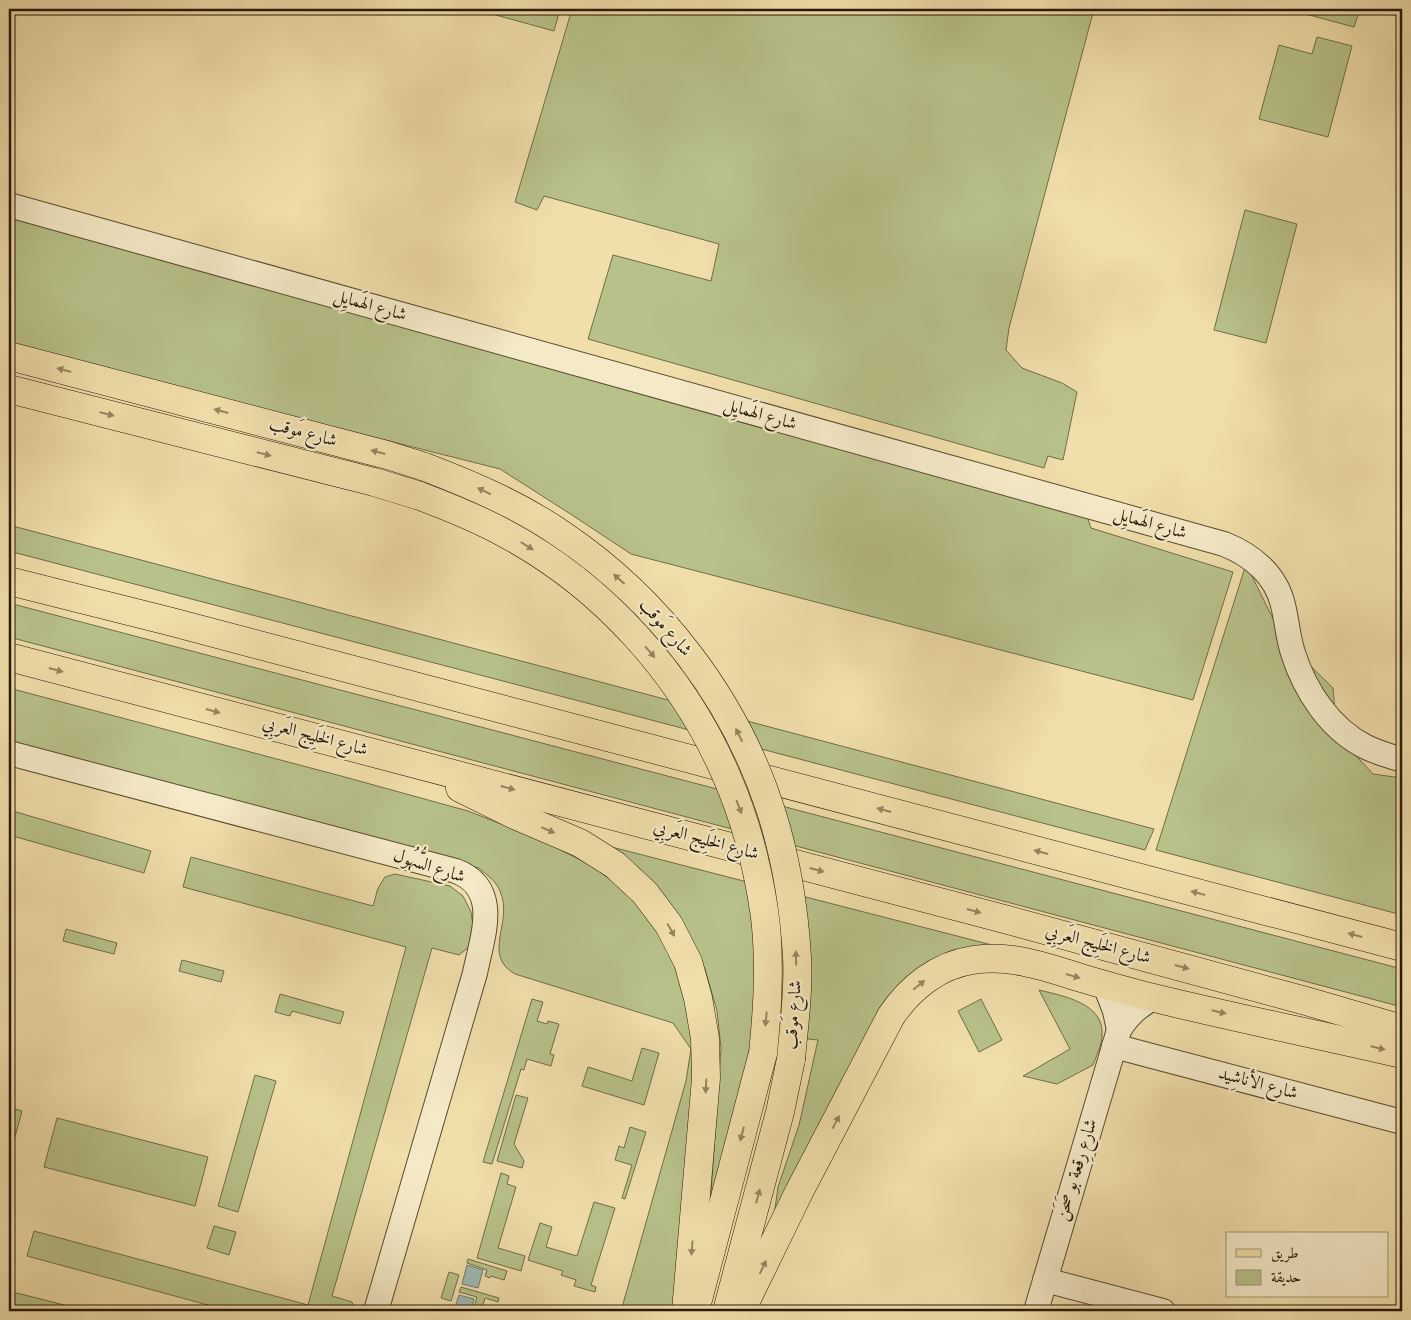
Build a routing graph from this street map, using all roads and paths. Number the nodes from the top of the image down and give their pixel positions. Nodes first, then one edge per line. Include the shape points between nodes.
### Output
1 (9, 205) edge
2 (9, 356) edge
3 (9, 389) edge
4 (9, 567) edge
5 (9, 581) edge
6 (172, 622) junction
7 (9, 657) edge
8 (9, 753) edge
9 (1402, 760) edge
10 (410, 762) junction
11 (1402, 947) edge
12 (1105, 985) junction
13 (1154, 998) junction
14 (1402, 1029) edge
15 (1117, 1038) junction
16 (1402, 1054) edge
17 (1402, 1122) edge
18 (1045, 1280) junction
19 (376, 1311) edge
20 (686, 1311) edge
21 (695, 1311) edge
22 (727, 1311) edge
23 (741, 1311) edge
24 (1036, 1311) edge
25 (1163, 1311) edge

1 - 9 street, شارع الهَمايِل via 1224,544 1261,566 1278,590 1292,652 1308,690 1320,707 1349,736 1366,747
22 -> 2 main road, شارع مَوقب, bridge via 791,1059 797,959 793,908 770,810 752,763 704,675 639,598 601,564 561,533 472,485 387,455
3 -> 21 main road, شارع مَوقب, bridge via 365,480 464,513 507,534 585,588 652,654 681,692 726,775 743,819 756,865 768,958 768,1006 763,1053
4 - 6 main road via 137,605
5 - 6 main road
11 -> 6 main road
7 -> 10 main road, شارع الخَلِيج العَربِي
8 - 19 street, شارع السُّهُول via 456,872 466,875 478,886 485,901 486,918 475,973
10 -> 14 main road, شارع الخَلِيج العَربِي via 1008,920
10 -> 20 main road via 580,844 616,865 645,893 669,925 688,962 705,1038 706,1078
12 - 13 main road
12 - 15 street via 1115,1011
23 -> 12 main road via 891,1016 918,985 953,965 993,958 1028,963
13 - 15 street, شارع رِقعة بو صَحَن via 1130,1015
13 -> 16 main road
15 - 17 street, شارع الأناشِيد
15 - 18 street, شارع رِقعة بو صَحَن
18 - 24 street, شارع رِقعة بو صَحَن
18 - 25 street

